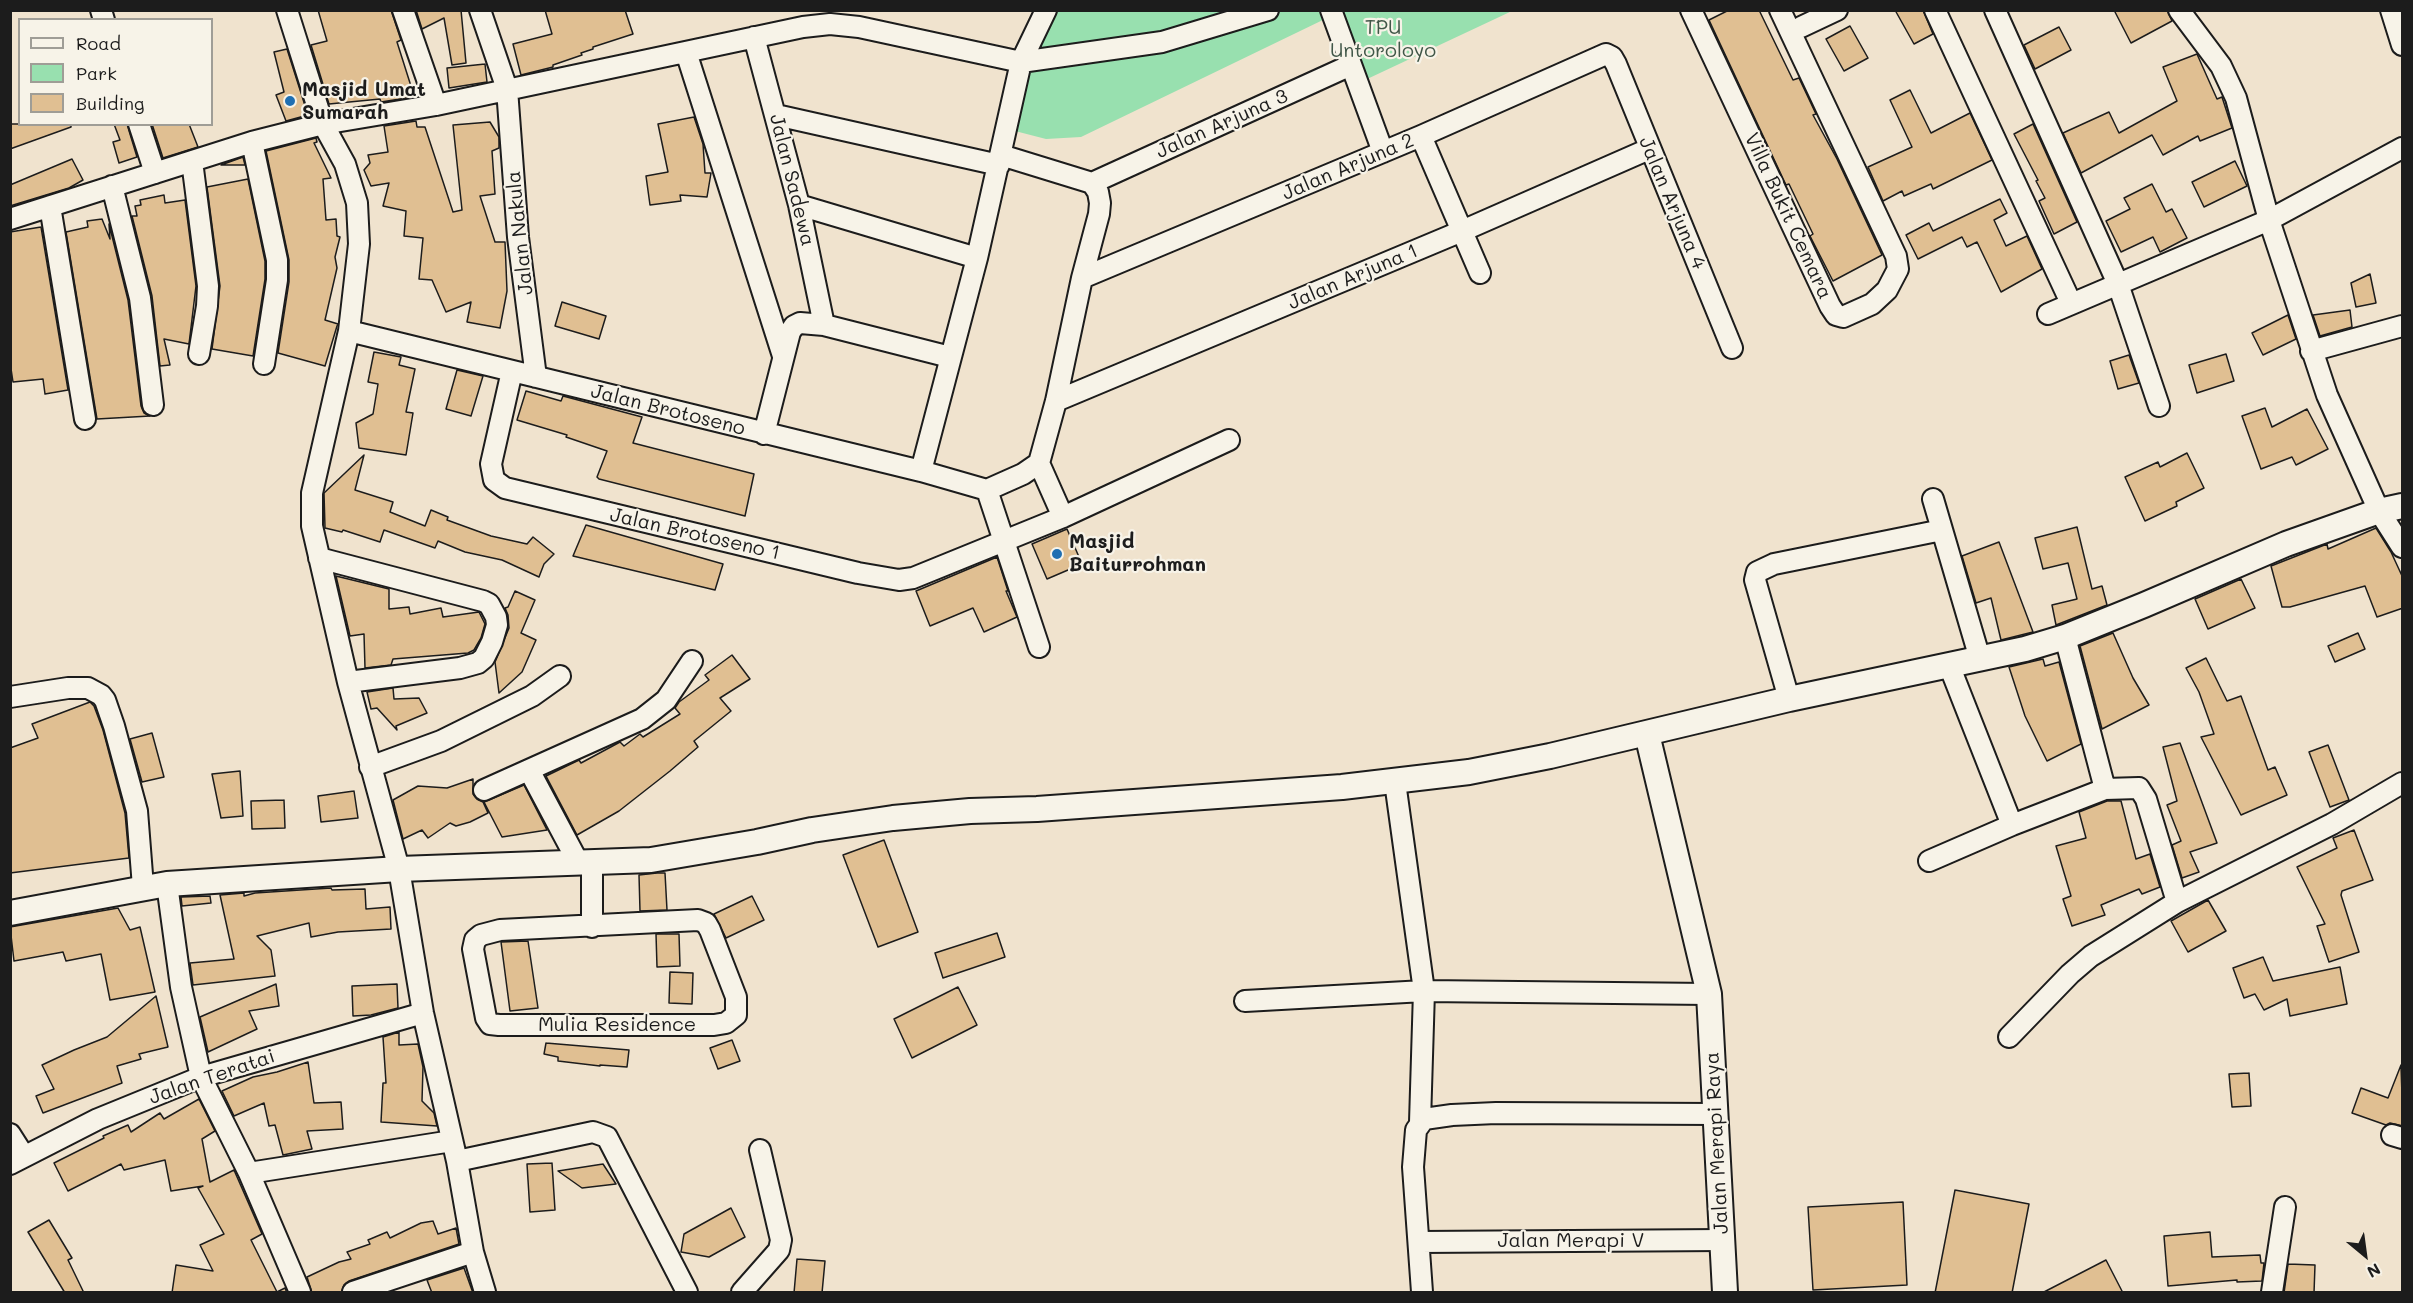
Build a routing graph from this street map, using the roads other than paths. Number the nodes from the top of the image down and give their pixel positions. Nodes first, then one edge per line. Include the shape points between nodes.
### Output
1 (287, 10) edge
2 (403, 10) edge
3 (480, 10) edge
4 (1046, 10) edge
5 (1268, 10) edge
6 (1331, 10) edge
7 (1691, 10) edge
8 (1780, 10) edge
9 (1837, 10) edge
10 (1935, 10) edge
11 (1995, 10) edge
12 (2179, 10) edge
13 (2391, 10) edge
14 (1801, 27) dead end
15 (754, 37) junction
16 (2403, 45) edge
17 (686, 52) junction
18 (1612, 57) joint
19 (1022, 62) junction
20 (1351, 65) junction
21 (507, 89) junction
22 (436, 105) junction
23 (776, 115) junction
24 (323, 124) junction
25 (140, 126) edge
26 (1421, 136) junction
27 (252, 142) junction
28 (2403, 148) edge
29 (1649, 149) junction
30 (1383, 152) junction
31 (1000, 160) junction
32 (192, 161) junction
33 (155, 173) junction
34 (1092, 183) junction
35 (112, 186) junction
36 (50, 206) junction
37 (799, 206) junction
38 (10, 219) edge
39 (2269, 220) junction
40 (1462, 231) junction
41 (977, 258) junction
42 (1480, 273) dead end
43 (1082, 278) junction
44 (2118, 284) junction
45 (2071, 303) junction
46 (2048, 314) dead end
47 (824, 325) junction
48 (2403, 326) edge
49 (349, 331) junction
50 (1732, 348) dead end
51 (2311, 351) junction
52 (200, 354) dead end
53 (783, 356) junction
54 (950, 357) junction
55 (264, 364) dead end
56 (512, 371) junction
57 (536, 377) junction
58 (1056, 401) junction
59 (153, 405) dead end
60 (2159, 406) dead end
61 (85, 419) dead end
62 (765, 434) junction
63 (1229, 440) dead end
64 (1039, 463) junction
65 (921, 471) junction
66 (987, 490) junction
67 (1933, 499) dead end
68 (2391, 508) edge
69 (1063, 517) junction
70 (1942, 530) junction
71 (1004, 541) junction
72 (2403, 547) edge
73 (319, 558) junction
74 (2065, 637) junction
75 (1039, 647) dead end
76 (1980, 659) junction
77 (692, 661) dead end
78 (1948, 665) junction
79 (560, 676) dead end
80 (348, 682) junction
81 (10, 697) edge
82 (1788, 699) junction
83 (1647, 734) junction
84 (370, 767) junction
85 (529, 770) junction
86 (1395, 782) junction
87 (2403, 783) edge
88 (2105, 789) junction
89 (484, 790) dead end
90 (2012, 825) junction
91 (1929, 861) dead end
92 (585, 862) junction
93 (399, 869) junction
94 (167, 884) junction
95 (143, 887) junction
96 (2177, 902) junction
97 (10, 913) edge
98 (592, 927) junction
99 (1424, 991) junction
100 (1709, 994) junction
101 (1245, 1001) dead end
102 (423, 1013) junction
103 (2009, 1037) dead end
104 (201, 1077) junction
105 (1717, 1114) junction
106 (1420, 1122) junction
107 (10, 1134) edge
108 (452, 1142) junction
109 (760, 1150) dead end
110 (17, 1160) edge
111 (457, 1161) junction
112 (249, 1173) junction
113 (2285, 1207) dead end
114 (1723, 1240) junction
115 (1420, 1242) junction
116 (473, 1252) junction
117 (300, 1293) edge
118 (353, 1293) edge
119 (485, 1293) edge
120 (687, 1293) edge
121 (742, 1293) edge
122 (1422, 1293) edge
123 (1725, 1293) edge
124 (2272, 1293) edge

1 - 24 street
2 - 22 street
3 - 21 street, Jalan Nakula
4 - 19 street
5 - 19 street via 1162,42
6 - 20 street
7 - 8 street, Villa Bukit Cemara via 1830,306 1843,317 1872,304 1887,290 1898,269 1896,256
9 - 14 street
10 - 45 street
11 - 44 street
12 - 39 street via 2221,66 2236,98
13 - 16 street
15 - 17 street
15 - 19 street via 830,24
15 - 23 street, Jalan Sadewa
17 - 21 street
17 - 53 street
18 - 26 street, Jalan Arjuna 2 via 1597,57
18 - 29 street, Jalan Arjuna 4
19 - 31 street
20 - 30 street
20 - 34 street, Jalan Arjuna 3
21 - 22 street
21 - 57 street, Jalan Nakula via 518,237
22 - 24 street
23 - 31 street
23 - 37 street, Jalan Sadewa
24 - 27 street
24 - 49 street via 345,164 357,203 359,244
25 - 33 street
26 - 30 street, Jalan Arjuna 2
26 - 40 street
27 - 32 street
27 - 55 street via 278,260
28 - 39 street
29 - 40 street, Jalan Arjuna 1
29 - 50 street, Jalan Arjuna 4
30 - 43 street, Jalan Arjuna 2
31 - 34 street
31 - 41 street
32 - 33 street
32 - 52 street via 208,286
33 - 35 street
34 - 43 street via 1098,192 1099,214
35 - 36 street
35 - 59 street via 140,298
36 - 38 street
36 - 61 street
37 - 41 street
37 - 47 street, Jalan Sadewa
39 - 44 street
39 - 51 street
40 - 42 street
40 - 58 street, Jalan Arjuna 1
41 - 54 street
43 - 58 street
44 - 45 street
44 - 60 street
45 - 46 street
47 - 53 street via 807,321 794,326
47 - 54 street
48 - 51 street
49 - 56 street, Jalan Brotoseno
49 - 73 street via 312,493 312,526
51 - 68 street via 2340,427
53 - 62 street
54 - 65 street
56 - 57 street, Jalan Brotoseno
56 - 71 street, Jalan Brotoseno 1 via 491,465 494,480 505,488 899,580
57 - 62 street, Jalan Brotoseno
58 - 64 street
62 - 65 street, Jalan Brotoseno
63 - 69 street, Jalan Brotoseno 1
64 - 66 street
64 - 69 street
65 - 66 street, Jalan Brotoseno
66 - 71 street
67 - 70 street
68 - 72 street
68 - 74 street via 2286,544
69 - 71 street, Jalan Brotoseno 1
70 - 76 street
70 - 82 street via 1774,564 1757,572 1755,580
71 - 75 street
73 - 80 street
73 - 80 street via 483,601 496,617 492,642 478,663
74 - 76 street
74 - 88 street
76 - 78 street
77 - 85 street via 666,700 642,719
78 - 82 street
78 - 90 street
79 - 84 street via 532,696 441,741
80 - 84 street
81 - 95 street via 88,688 105,700 137,811
82 - 83 street
83 - 86 street via 1469,772
83 - 100 street, Jalan Merapi Raya
84 - 93 street
85 - 89 street
85 - 92 street
86 - 92 street via 1049,808 970,810 812,830 651,860
86 - 99 street
87 - 96 street via 2332,824
88 - 90 street
88 - 96 street via 2132,787 2143,792
90 - 91 street
92 - 93 street
92 - 98 street
93 - 94 street
93 - 102 street
94 - 95 street
94 - 104 street via 181,987
95 - 97 street
96 - 103 street via 2091,956
98 - 98 street, Mulia Residence via 500,930 475,940 473,949 483,1009 490,1024 714,1025 726,1023 736,1015 732,987 706,923 698,920
99 - 100 street
99 - 101 street
99 - 106 street
100 - 105 street, Jalan Merapi Raya
102 - 104 street, Jalan Teratai
102 - 108 street
104 - 110 street, Jalan Teratai via 98,1119
104 - 112 street
105 - 106 street via 1496,1113 1430,1117
105 - 114 street, Jalan Merapi Raya
106 - 115 street via 1413,1167
107 - 110 street
108 - 111 street
108 - 112 street
109 - 121 street via 781,1240 779,1250
111 - 116 street
111 - 120 street via 593,1132 607,1137
112 - 117 street
113 - 124 street
114 - 115 street, Jalan Merapi V
114 - 123 street, Jalan Merapi Raya
115 - 122 street
116 - 118 street
116 - 119 street

